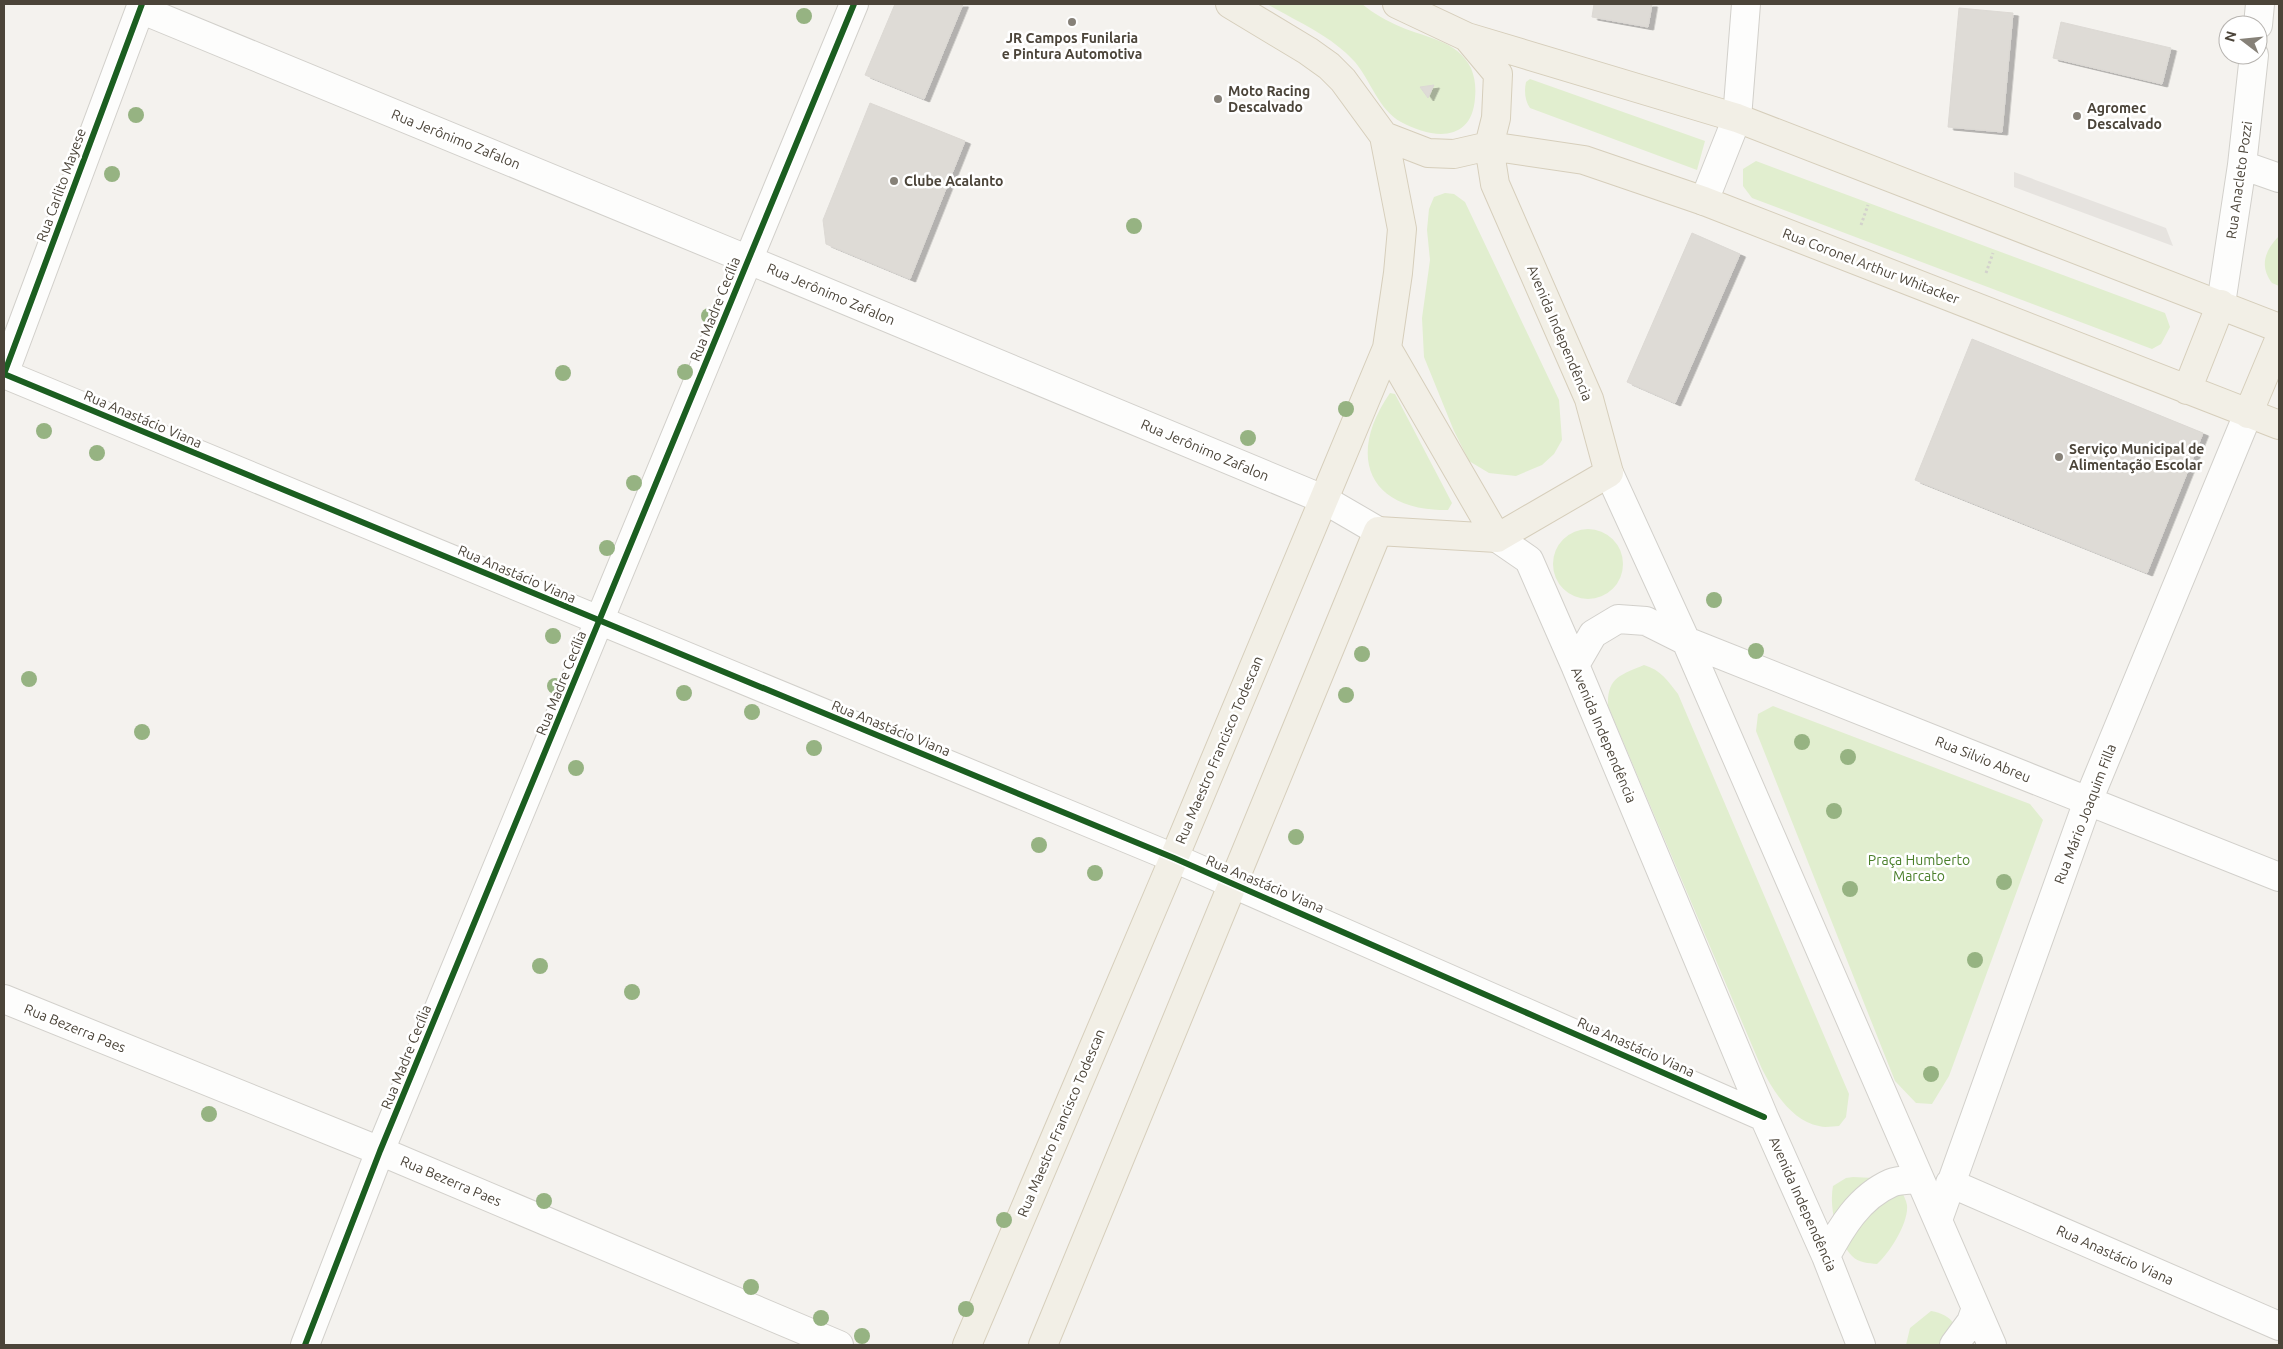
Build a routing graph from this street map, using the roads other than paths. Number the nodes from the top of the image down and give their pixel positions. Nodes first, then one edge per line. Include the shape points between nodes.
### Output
1 (854, 4) edge
2 (1230, 4) edge
3 (1397, 4) edge
4 (1746, 4) edge
5 (141, 6) edge
6 (1468, 37) junction
7 (2253, 65) edge
8 (1737, 118) junction
9 (1384, 136) junction
10 (1489, 146) junction
11 (2242, 164) junction
12 (2279, 178) edge
13 (1704, 201) junction
14 (749, 260) junction
15 (2221, 304) junction
16 (2279, 328) edge
17 (2279, 340) edge
18 (1387, 348) junction
19 (4, 374) edge
20 (2187, 390) junction
21 (2248, 414) junction
22 (2279, 425) edge
23 (1609, 473) junction
24 (1323, 499) junction
25 (1378, 531) junction
26 (1497, 538) junction
27 (600, 621) junction
28 (1686, 641) junction
29 (1575, 665) junction
30 (2088, 801) junction
31 (1174, 858) junction
32 (2279, 877) edge
33 (1233, 884) junction
34 (4, 999) edge
35 (1764, 1117) junction
36 (380, 1151) junction
37 (1918, 1179) junction
38 (1950, 1183) junction
39 (1938, 1220) junction
40 (1826, 1256) junction
41 (1976, 1308) junction
42 (2279, 1326) edge
43 (305, 1345) edge
44 (840, 1345) edge
45 (967, 1345) edge
46 (1043, 1345) edge
47 (1861, 1345) edge
48 (1954, 1345) edge
49 (1992, 1345) edge

1 - 14 street, Rua Madre Cecília
2 - 9 main road via 1329,66
3 - 6 main road
4 - 8 street
5 - 14 street, Rua Jerônimo Zafalon
5 - 19 street, Rua Carlito Mayese
6 - 8 main road
6 - 10 main road via 1498,74 1496,118
7 - 11 street, Rua Anacleto Pozzi
8 - 13 street
8 - 15 main road
9 - 10 main road, Rua Coronel Arthur Whitacker via 1428,153 1454,154
9 - 18 main road via 1402,229
10 - 13 main road, Rua Coronel Arthur Whitacker via 1584,160
10 - 23 main road, Avenida Independência via 1495,184 1589,399
11 - 12 street
11 - 15 street, Rua Anacleto Pozzi
13 - 20 main road, Rua Coronel Arthur Whitacker
14 - 24 street, Rua Jerônimo Zafalon
14 - 27 street, Rua Madre Cecília
15 - 16 main road
15 - 20 main road
17 - 21 main road
18 - 24 main road, Rua Maestro Francisco Todescan
18 - 26 main road, Avenida Independência
19 - 27 street, Rua Anastácio Viana
20 - 21 main road, Rua Coronel Arthur Whitacker
21 - 22 main road, Rua Coronel Arthur Whitacker
21 - 30 street, Rua Mário Joaquim Filla
23 - 26 main road
23 - 28 street, Avenida Independência
24 - 25 street, Rua Jerônimo Zafalon
24 - 31 main road, Rua Maestro Francisco Todescan
25 - 26 main road
25 - 33 main road
26 - 29 street, Avenida Independência via 1528,560
27 - 31 street, Rua Anastácio Viana
27 - 36 street, Rua Madre Cecília
28 - 29 street, Rua Silvio Abreu via 1646,621 1618,619 1593,634
28 - 30 street, Rua Silvio Abreu
28 - 37 street, Avenida Independência
29 - 35 street, Avenida Independência
30 - 32 street, Rua Silvio Abreu
30 - 38 street, Rua Mário Joaquim Filla
31 - 33 street, Rua Anastácio Viana
31 - 45 main road, Rua Maestro Francisco Todescan
33 - 35 street, Rua Anastácio Viana
33 - 46 main road
34 - 36 street, Rua Bezerra Paes
35 - 40 street, Avenida Independência
36 - 43 street, Rua Madre Cecília
36 - 44 street, Rua Bezerra Paes
37 - 39 street, Avenida Independência
37 - 40 street via 1891,1183 1866,1200 1844,1223
38 - 39 street, Rua Mário Joaquim Filla
38 - 42 street, Rua Anastácio Viana
39 - 41 street, Avenida Independência
40 - 47 street, Avenida Independência
41 - 48 street
41 - 49 street, Avenida Independência

